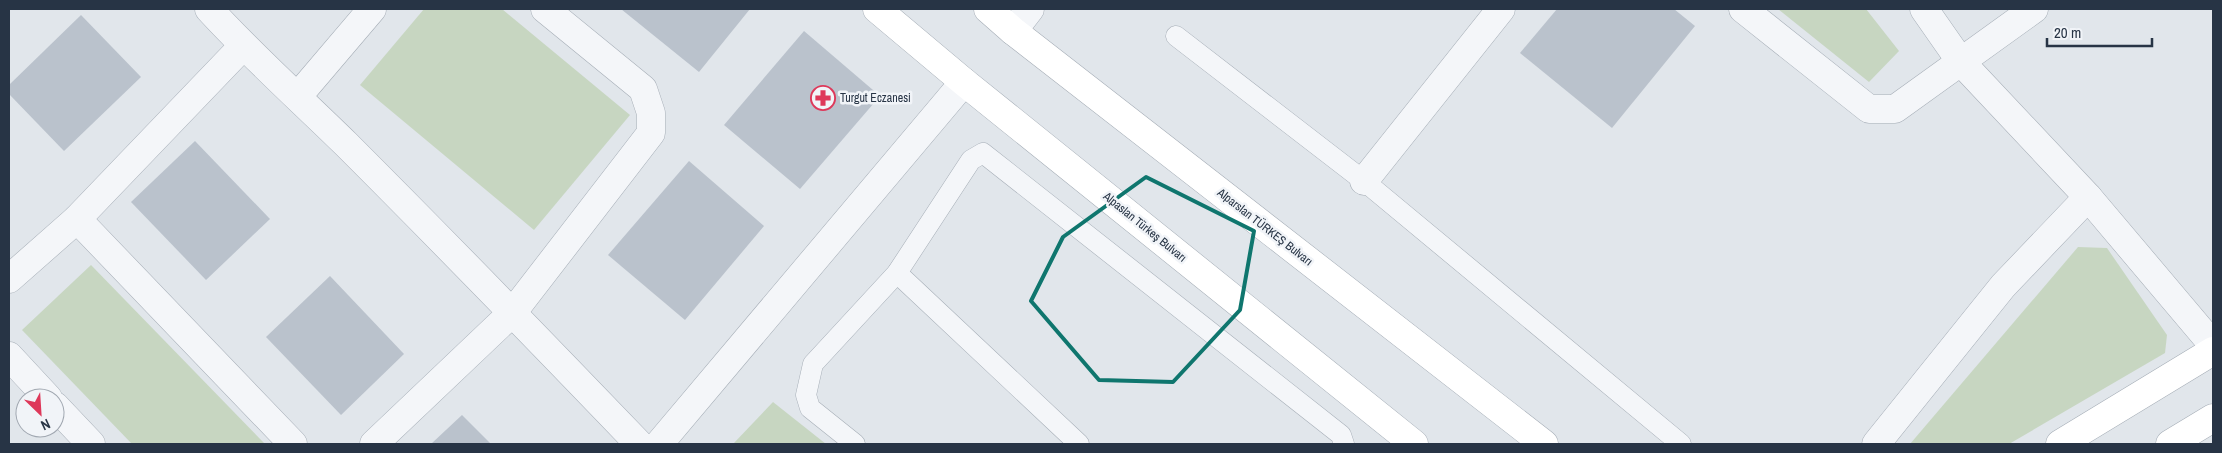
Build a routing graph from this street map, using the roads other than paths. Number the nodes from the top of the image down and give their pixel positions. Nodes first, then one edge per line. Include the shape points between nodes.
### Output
1 (209, 9) edge
2 (372, 9) edge
3 (545, 9) edge
4 (877, 9) edge
5 (988, 9) edge
6 (1030, 9) edge
7 (1501, 9) edge
8 (1743, 9) edge
9 (1924, 9) edge
10 (2034, 9) edge
11 (1012, 30) junction
12 (1176, 36) dead end
13 (243, 46) junction
14 (1961, 62) junction
15 (964, 82) junction
16 (298, 96) junction
17 (1364, 181) junction
18 (2088, 197) junction
19 (77, 219) junction
20 (896, 273) junction
21 (9, 279) edge
22 (513, 312) junction
23 (2213, 345) edge
24 (2213, 351) edge
25 (9, 356) edge
26 (39, 388) edge
27 (65, 417) edge
28 (2213, 418) edge
29 (91, 444) edge
30 (293, 444) edge
31 (374, 444) edge
32 (639, 444) edge
33 (659, 444) edge
34 (856, 444) edge
35 (1079, 444) edge
36 (1344, 444) edge
37 (1414, 444) edge
38 (1544, 444) edge
39 (1681, 444) edge
40 (1876, 444) edge
41 (2060, 444) edge
42 (2170, 444) edge

1 - 13 street
2 - 16 street
3 - 22 street via 643,89 651,113 651,133
4 - 15 main road, Alpaslan Türkeş Bulvarı
5 - 11 main road, Alparslan TÜRKEŞ Bulvarı
6 - 11 street
7 - 17 street
8 - 14 street via 1869,109 1895,109
9 - 14 street
10 - 14 street
11 - 38 main road, Alparslan TÜRKEŞ Bulvarı
12 - 17 lane
13 - 16 street
13 - 19 street
14 - 18 street
15 - 33 street
15 - 37 main road, Alpaslan Türkeş Bulvarı
16 - 22 street
17 - 39 lane
18 - 23 street
18 - 40 street via 2003,286
19 - 21 street
19 - 30 street
20 - 34 lane via 813,364 806,395 810,408
20 - 35 lane
20 - 36 lane via 971,160 983,153 1341,435
22 - 31 street
22 - 32 street
24 - 41 main road
25 - 26 street
27 - 29 street
28 - 42 main road

